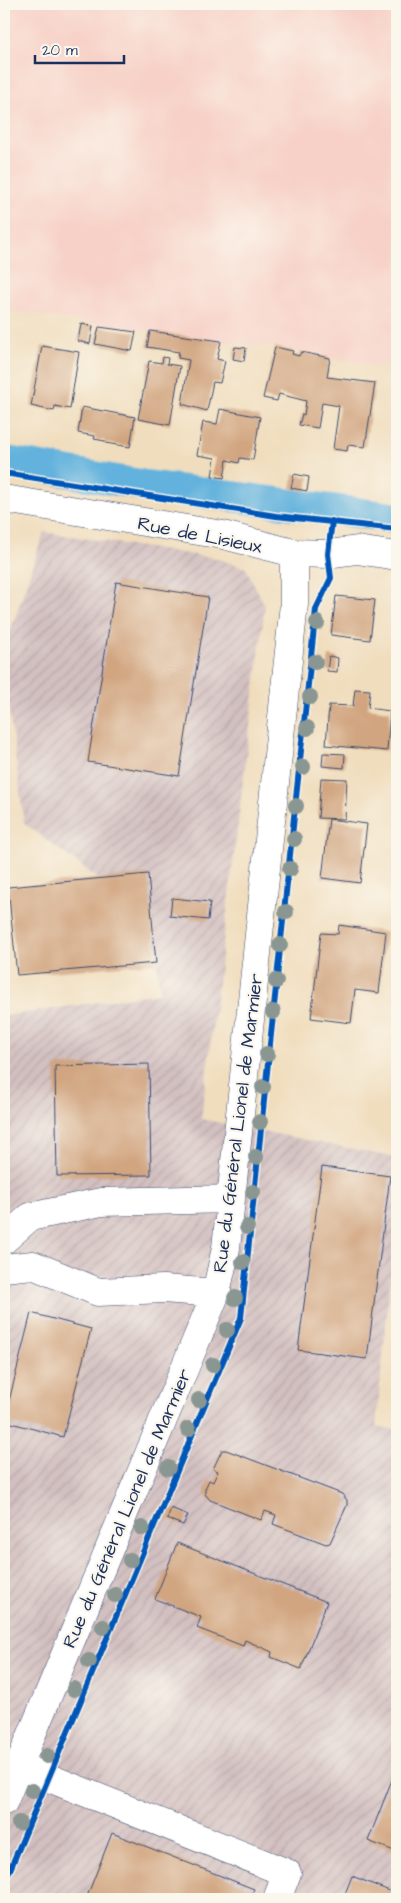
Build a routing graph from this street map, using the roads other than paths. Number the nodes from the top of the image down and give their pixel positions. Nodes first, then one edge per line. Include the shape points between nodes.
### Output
1 (4, 499) edge
2 (294, 554) junction
3 (397, 556) edge
4 (231, 1199) junction
5 (4, 1240) edge
6 (4, 1268) edge
7 (216, 1293) junction
8 (18, 1766) junction
9 (4, 1801) edge
10 (277, 1899) edge

1 - 2 street, Rue de Lisieux via 223,535
2 - 3 street, Rue de Lisieux via 357,550
2 - 4 street, Rue du Général Lionel de Marmier via 294,604
4 - 5 street via 101,1202 30,1217
4 - 7 street, Rue du Général Lionel de Marmier via 226,1248
6 - 7 street via 33,1265 98,1292 163,1289
7 - 8 street, Rue du Général Lionel de Marmier
8 - 9 street, Rue du Général Lionel de Marmier
8 - 10 street via 288,1873

